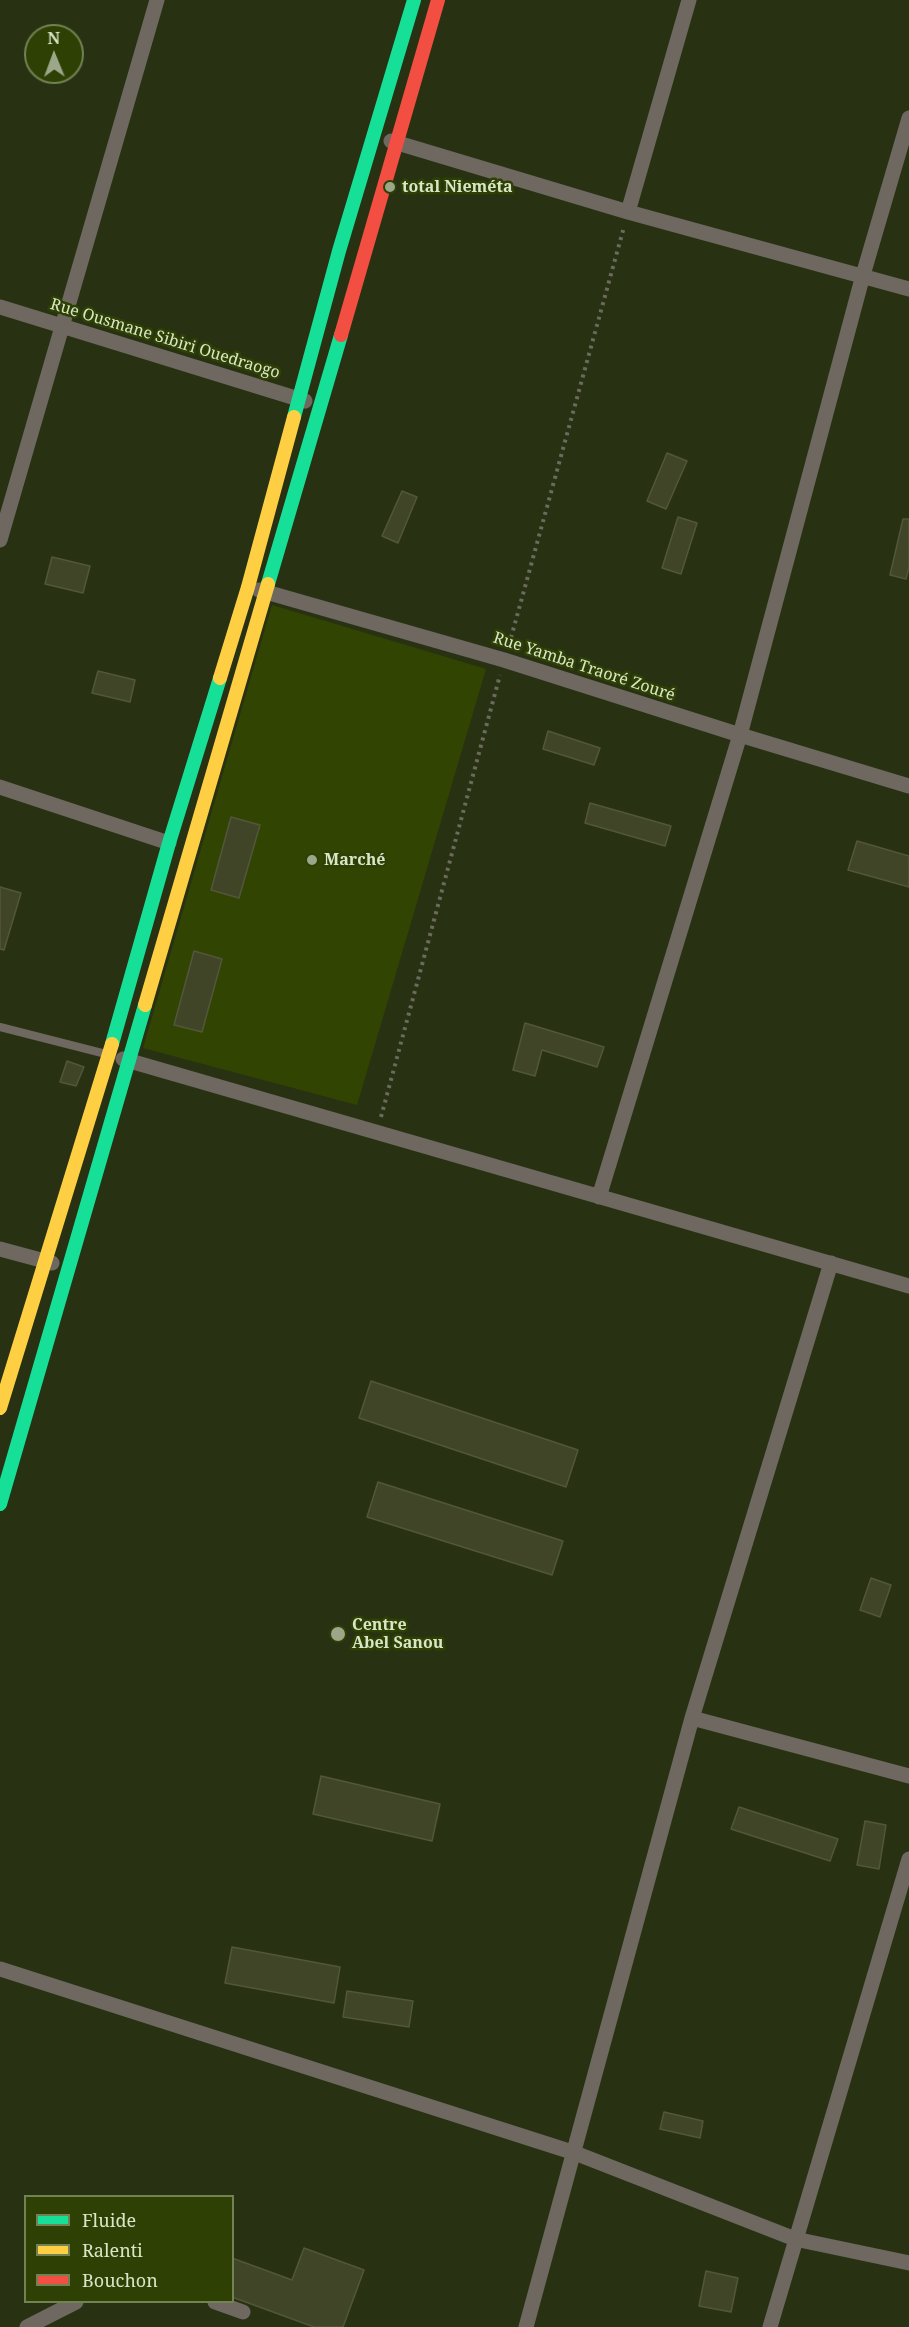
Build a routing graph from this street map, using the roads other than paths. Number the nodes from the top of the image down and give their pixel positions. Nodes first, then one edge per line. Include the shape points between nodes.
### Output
1 (158, 0) edge
2 (414, 0) edge
3 (438, 0) edge
4 (689, 0) edge
5 (909, 118) edge
6 (374, 136) junction
7 (397, 143) junction
8 (628, 212) junction
9 (863, 275) junction
10 (909, 289) edge
11 (0, 307) edge
12 (62, 326) junction
13 (300, 400) junction
14 (319, 406) junction
15 (0, 540) edge
16 (248, 586) junction
17 (266, 592) junction
18 (740, 735) junction
19 (909, 786) edge
20 (0, 788) edge
21 (169, 843) junction
22 (0, 1027) edge
23 (109, 1054) junction
24 (128, 1060) junction
25 (599, 1197) junction
26 (0, 1249) edge
27 (45, 1261) junction
28 (831, 1263) junction
29 (68, 1269) junction
30 (909, 1286) edge
31 (0, 1408) edge
32 (0, 1504) edge
33 (692, 1718) junction
34 (909, 1776) edge
35 (909, 1859) edge
36 (0, 1970) edge
37 (575, 2152) junction
38 (795, 2239) junction
39 (909, 2263) edge
40 (72, 2303) edge
41 (220, 2303) edge
42 (243, 2312) dead end
43 (27, 2327) edge
44 (526, 2327) edge
45 (770, 2327) edge

1 - 12 street
2 - 6 main road
3 - 7 main road
4 - 8 street
5 - 9 street
6 - 7 street
6 - 13 main road
7 - 8 street
7 - 14 main road
8 - 9 street
9 - 10 street
9 - 18 street
11 - 12 street, Rue Ousmane Sibiri Ouedraogo
12 - 13 street, Rue Ousmane Sibiri Ouedraogo
12 - 15 street
13 - 14 street, Rue Ousmane Sibiri Ouedraogo
13 - 16 main road
14 - 17 main road
16 - 17 street, Rue Yamba Traoré Zouré
16 - 21 main road
17 - 18 street, Rue Yamba Traoré Zouré via 504,660
17 - 24 main road
18 - 19 street, Rue Yamba Traoré Zouré
18 - 25 street
20 - 21 street
21 - 23 main road
22 - 23 lane
23 - 24 street
23 - 27 main road
24 - 25 street
24 - 29 main road
25 - 28 street
26 - 27 street
27 - 29 street
27 - 31 main road
28 - 30 street
28 - 33 street
29 - 32 main road
33 - 34 street
33 - 37 street
35 - 38 street
36 - 37 street
37 - 38 street
37 - 44 street
38 - 39 street
38 - 45 street
40 - 43 street
41 - 42 street

